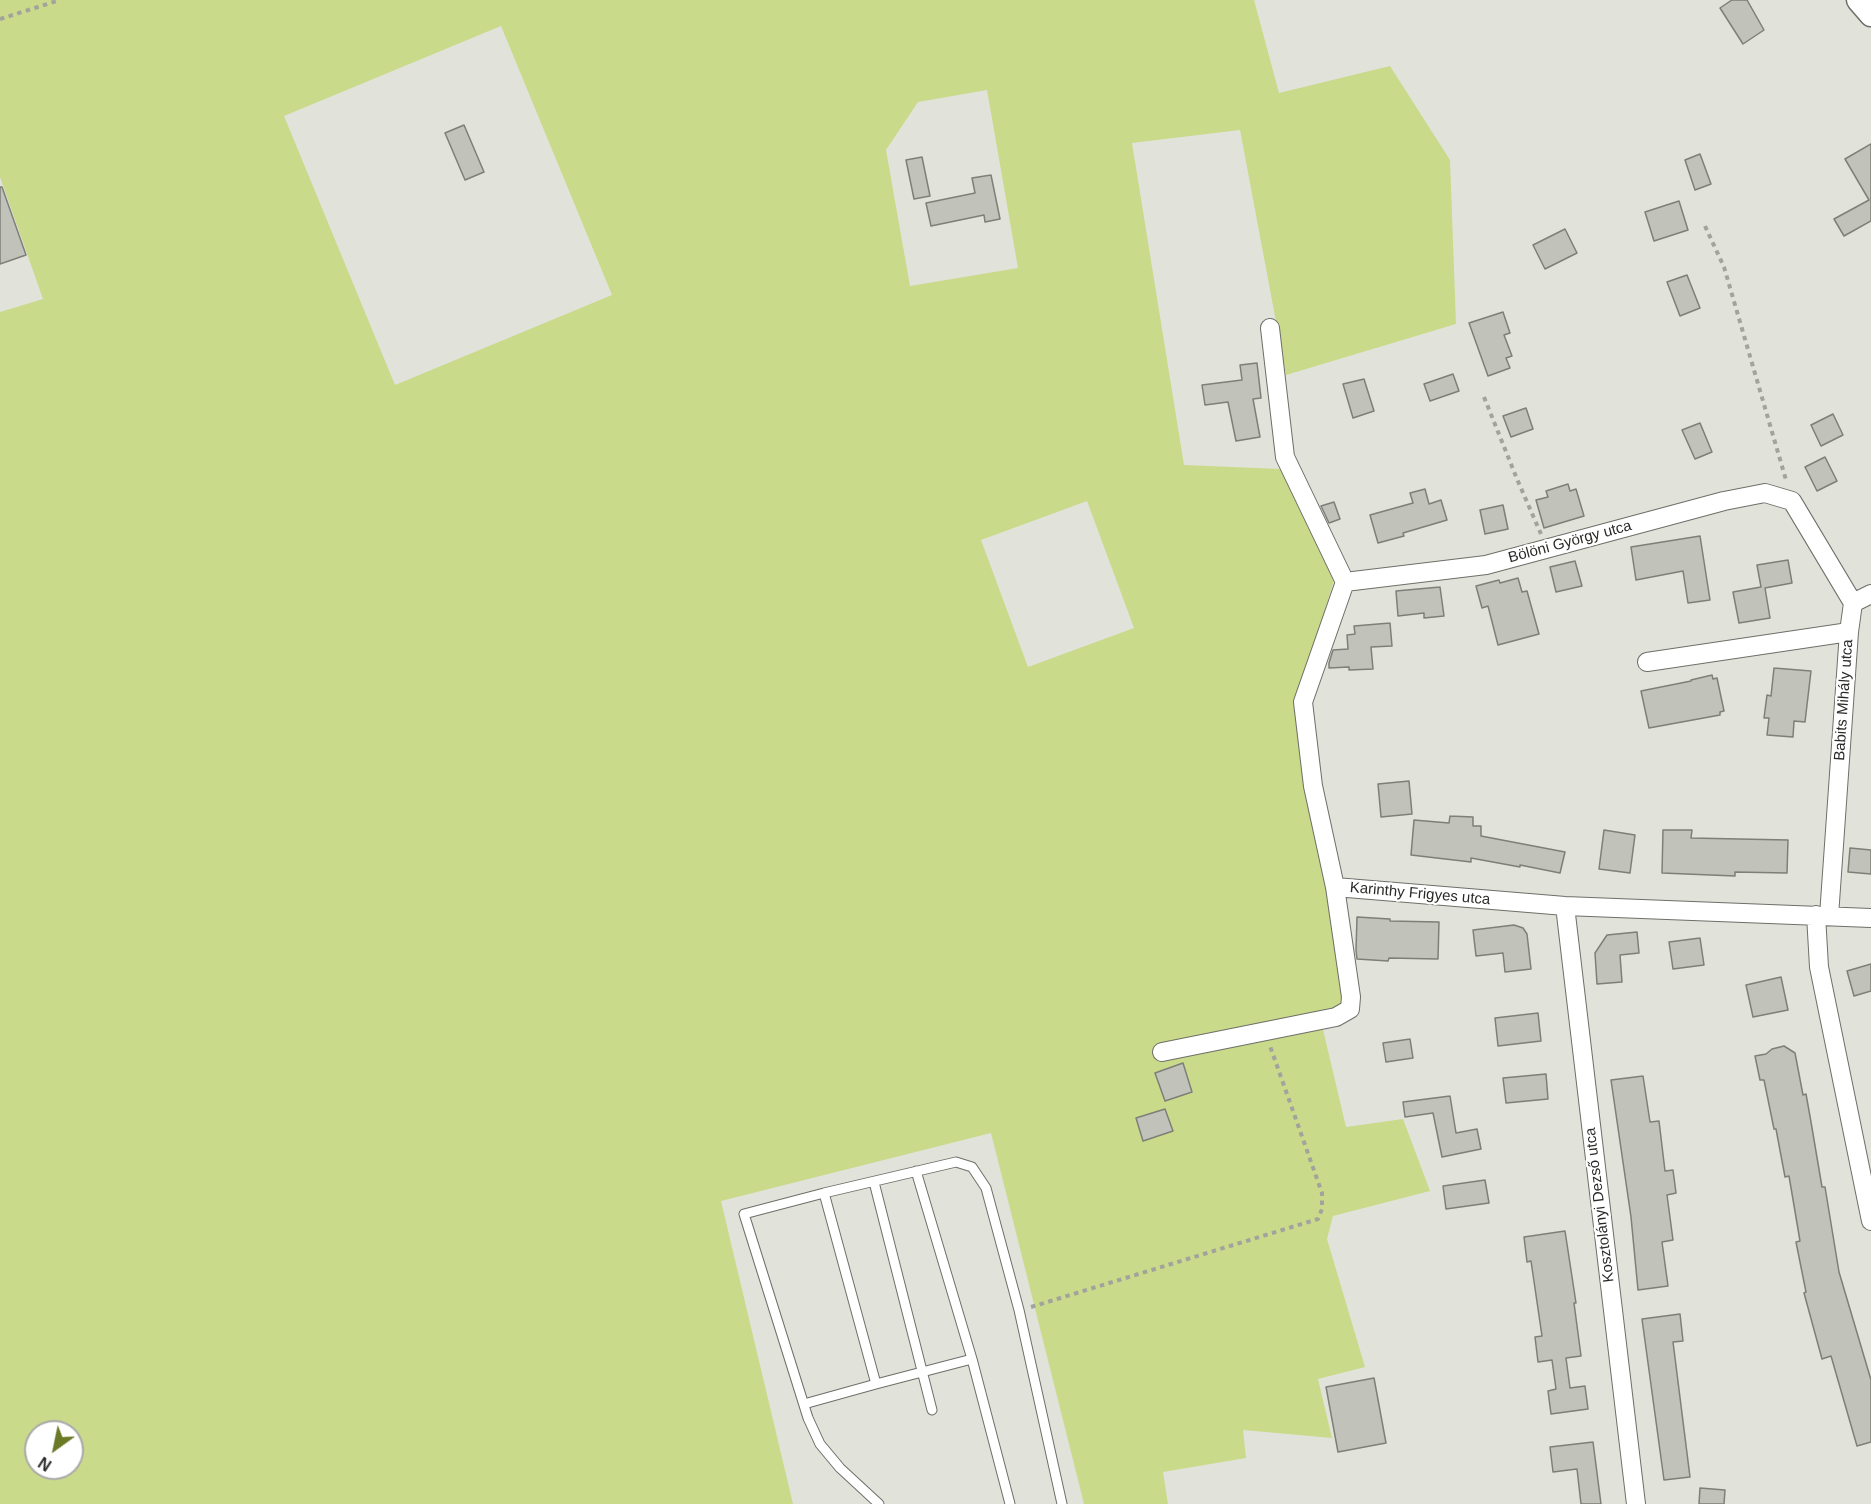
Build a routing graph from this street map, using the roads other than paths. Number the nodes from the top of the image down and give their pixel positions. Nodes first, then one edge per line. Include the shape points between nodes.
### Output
1 (1858, 0) edge
2 (1871, 15) edge
3 (1270, 328) dead end
4 (1346, 582) junction
5 (1871, 594) edge
6 (1853, 603) junction
7 (1849, 632) junction
8 (1647, 662) dead end
9 (1335, 887) junction
10 (1565, 906) junction
11 (1822, 916) junction
12 (1871, 918) edge
13 (1162, 1052) dead end
14 (916, 1171) junction
15 (874, 1182) junction
16 (824, 1193) junction
17 (1871, 1221) edge
18 (972, 1359) junction
19 (923, 1372) junction
20 (876, 1384) junction
21 (804, 1404) junction
22 (932, 1410) dead end
23 (879, 1504) edge
24 (1010, 1504) edge
25 (1062, 1504) edge
26 (1636, 1504) edge

1 - 2 street
3 - 4 street via 1285,456
4 - 6 street, Bölöni György utca via 1486,565 1765,493 1792,501
4 - 9 street, Karinthy Frigyes utca via 1303,702 1313,786
5 - 6 street
6 - 7 street, Babits Mihály utca
7 - 8 street
7 - 11 street, Babits Mihály utca
9 - 10 street, Karinthy Frigyes utca
9 - 13 street via 1350,1009 1336,1017
10 - 11 street, Karinthy Frigyes utca
10 - 26 street, Kosztolányi Dezső utca
11 - 12 street, Karinthy Frigyes utca
11 - 17 street, Babits Mihály utca via 1819,967
14 - 15 lane
14 - 18 lane
14 - 25 lane via 956,1162 972,1167 986,1188 1019,1310
15 - 16 lane
15 - 19 lane
16 - 20 lane
16 - 21 lane via 744,1214
18 - 19 lane
18 - 24 lane
19 - 20 lane
19 - 22 lane
20 - 21 lane
21 - 23 lane via 820,1444

